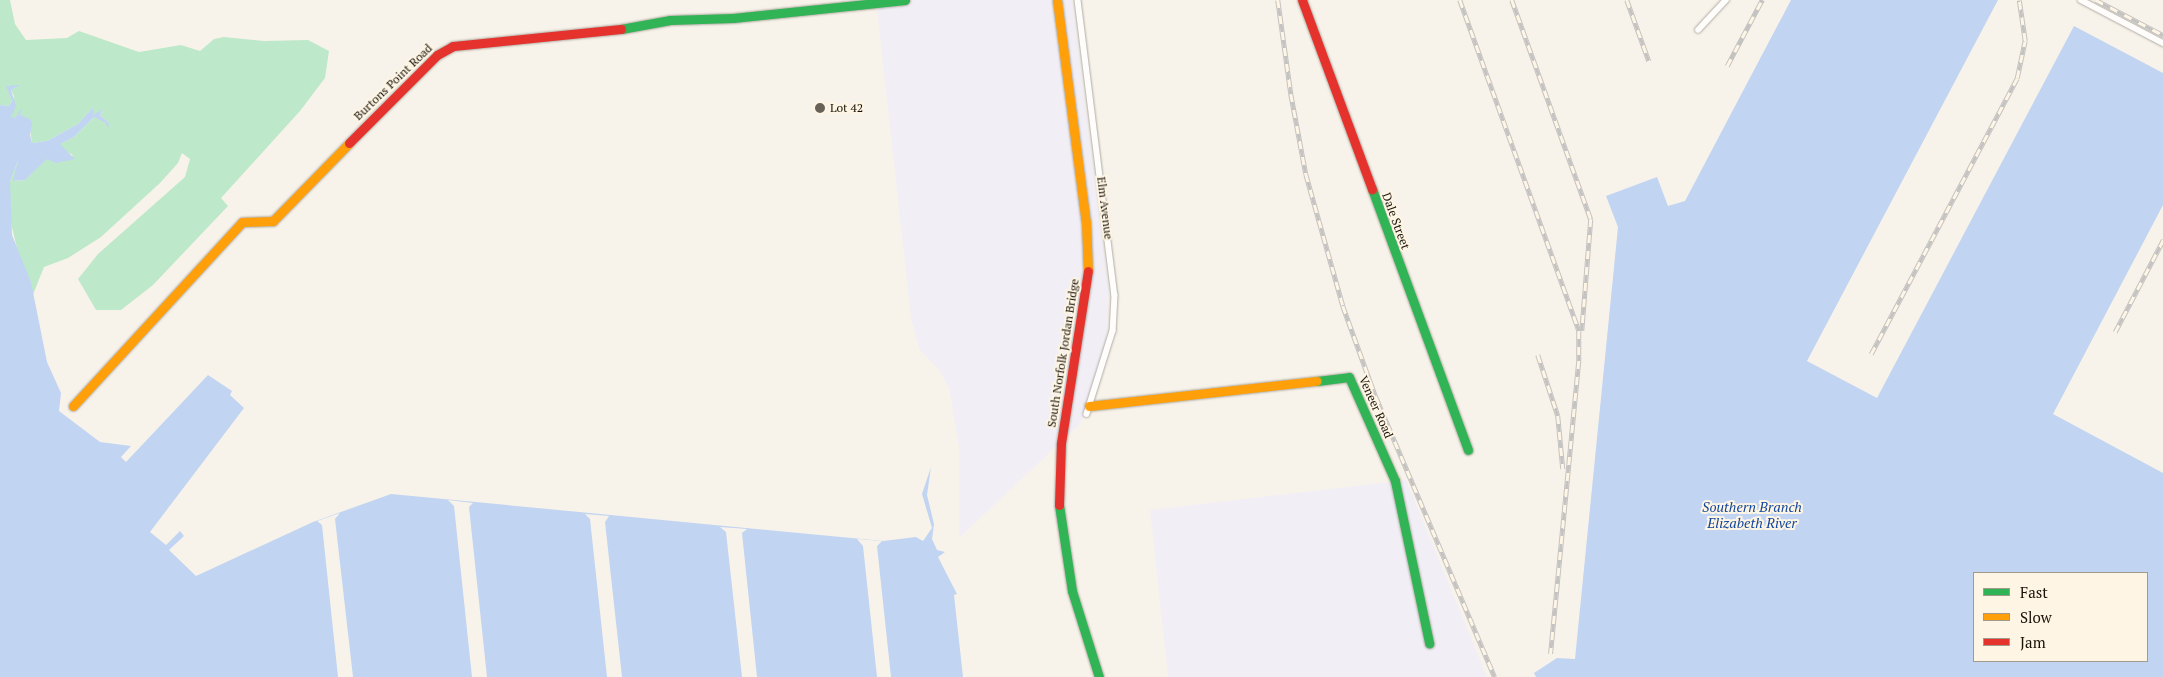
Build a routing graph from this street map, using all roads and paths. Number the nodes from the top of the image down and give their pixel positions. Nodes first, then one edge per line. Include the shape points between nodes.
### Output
1 (905, 0) edge
2 (1057, 0) edge
3 (1078, 0) edge
4 (1302, 0) edge
5 (1726, 0) edge
6 (2081, 0) edge
7 (1698, 30) dead end
8 (2163, 43) edge
9 (73, 406) dead end
10 (1088, 410) joint
11 (1468, 450) dead end
12 (1429, 643) dead end
13 (1099, 677) edge

1 - 9 street, Burtons Point Road via 733,18 676,19 606,32 452,46 437,55 407,83 273,221 242,222
2 - 13 street, South Norfolk Jordan Bridge via 1086,222 1088,274 1061,443 1060,516 1072,591
3 - 10 street, Elm Avenue via 1115,304 1113,331
4 - 11 street, Dale Street
5 - 7 street
6 - 8 street
10 - 12 street, Veneer Road via 1349,376 1394,481 1412,551

